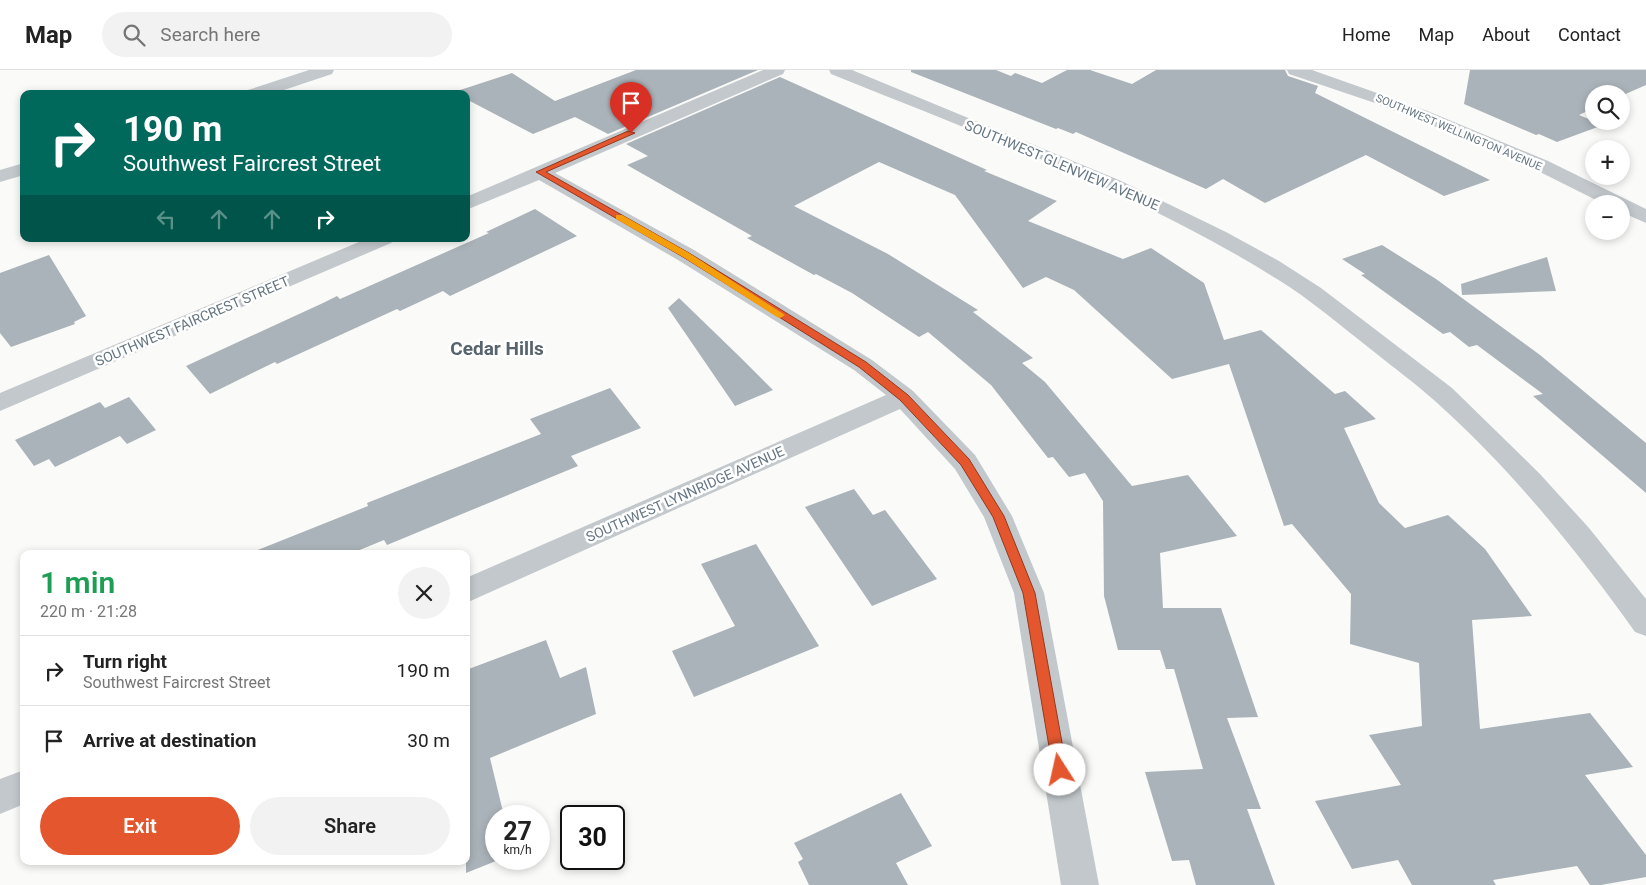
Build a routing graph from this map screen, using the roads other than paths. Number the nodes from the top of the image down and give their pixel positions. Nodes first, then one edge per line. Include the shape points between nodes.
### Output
1 (326, 70) edge
2 (777, 70) edge
3 (836, 70) edge
4 (1295, 70) edge
5 (266, 90) edge
6 (20, 170) edge
7 (540, 172) junction
8 (0, 176) edge
9 (1604, 195) edge
10 (470, 202) edge
11 (1630, 209) edge
12 (1646, 217) edge
13 (377, 242) edge
14 (904, 397) junction
15 (0, 403) edge
16 (470, 589) edge
17 (1646, 623) edge
18 (20, 788) edge
19 (0, 797) edge
20 (1080, 885) edge

1 - 5 street
2 - 7 street
3 - 17 street, SOUTHWEST GLENVIEW AVENUE via 1115,184 1272,266 1350,321 1449,400 1530,479
4 - 9 street, SOUTHWEST WELLINGTON AVENUE via 1363,92 1467,133
6 - 8 street
7 - 10 street
7 - 14 street via 686,255 863,365
11 - 12 street, SOUTHWEST WELLINGTON AVENUE
13 - 15 street, SOUTHWEST FAIRCREST STREET
14 - 16 street, SOUTHWEST LYNNRIDGE AVENUE
14 - 20 street via 965,462 998,516 1029,593
18 - 19 street

